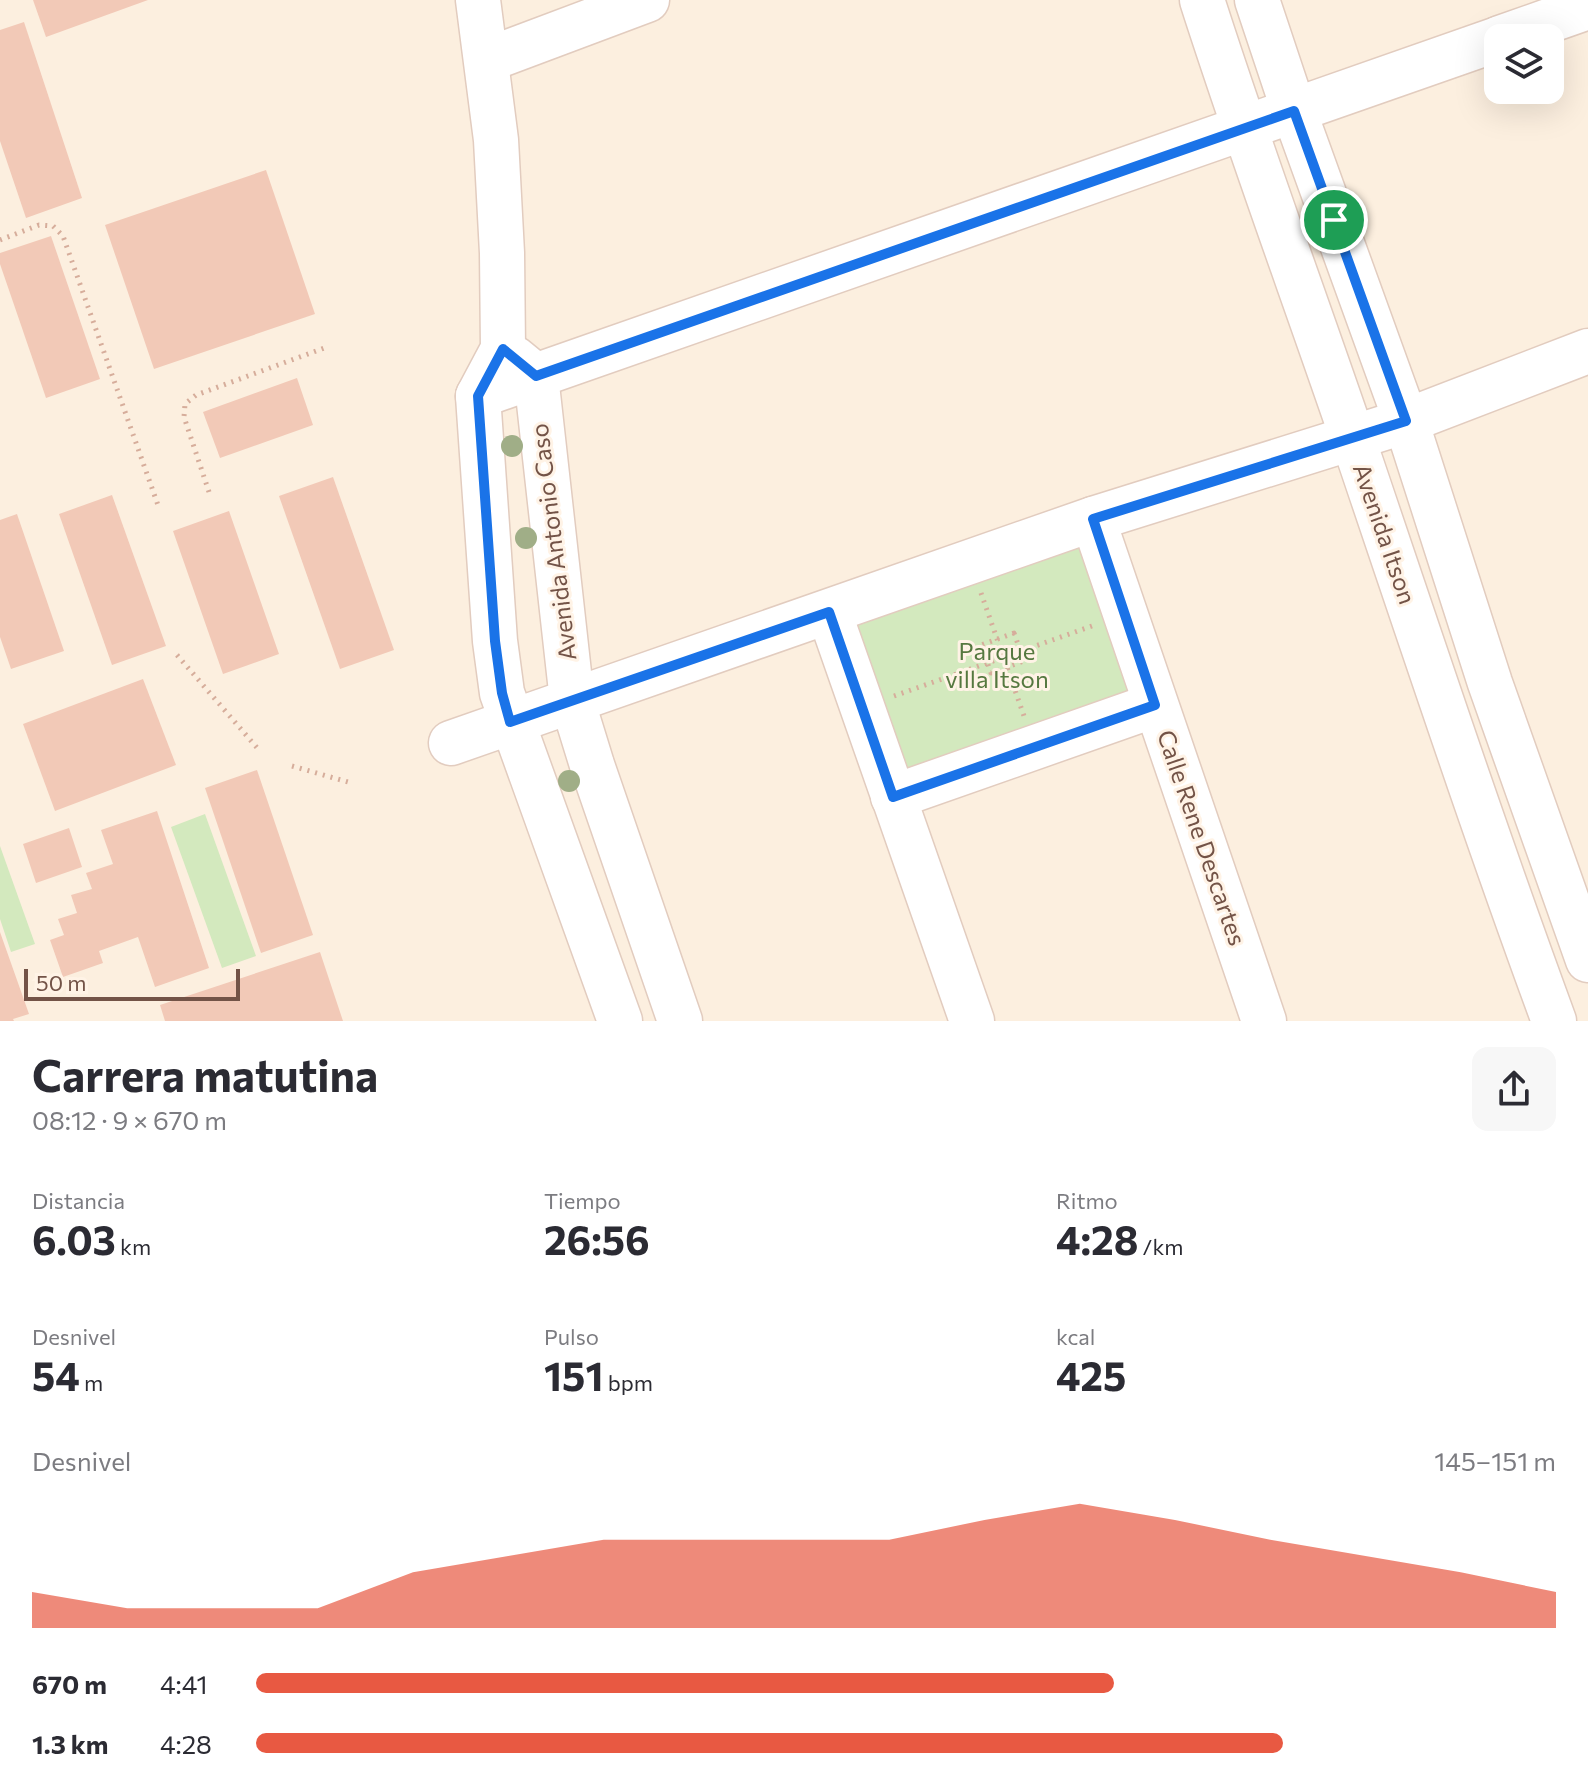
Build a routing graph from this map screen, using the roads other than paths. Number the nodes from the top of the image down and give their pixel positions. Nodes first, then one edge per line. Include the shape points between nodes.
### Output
1 (478, 0) edge
2 (647, 0) edge
3 (1202, 0) edge
4 (1257, 0) edge
5 (1588, 7) edge
6 (1539, 24) edge
7 (1484, 43) edge
8 (487, 60) junction
9 (1294, 111) junction
10 (1243, 129) junction
11 (503, 349) junction
12 (1588, 351) edge
13 (536, 376) junction
14 (478, 396) junction
15 (1406, 421) junction
16 (1352, 437) junction
17 (1093, 519) junction
18 (829, 612) junction
19 (572, 700) junction
20 (1155, 705) junction
21 (510, 722) junction
22 (451, 743) dead end
23 (893, 797) junction
24 (1588, 960) edge
25 (620, 1021) edge
26 (680, 1021) edge
27 (972, 1021) edge
28 (1264, 1021) edge
29 (1554, 1021) edge

1 - 8 street
2 - 8 street
3 - 10 street, Avenida Itson
4 - 9 street
5 - 6 street
7 - 9 street
8 - 11 street via 497,154
9 - 10 street
9 - 15 street
10 - 13 street
10 - 16 street, Avenida Itson
11 - 13 street
11 - 14 street
12 - 15 street
13 - 14 street
13 - 19 street, Avenida Antonio Caso
14 - 21 street via 495,641
15 - 16 street
15 - 24 street via 1490,683
16 - 17 street
16 - 29 street, Avenida Itson via 1477,811
17 - 18 street
17 - 20 street, Calle Rene Descartes
18 - 19 street
18 - 23 street
19 - 21 street
19 - 26 street, Avenida Antonio Caso
20 - 23 street
20 - 28 street, Calle Rene Descartes
21 - 22 street
21 - 25 street
23 - 27 street

